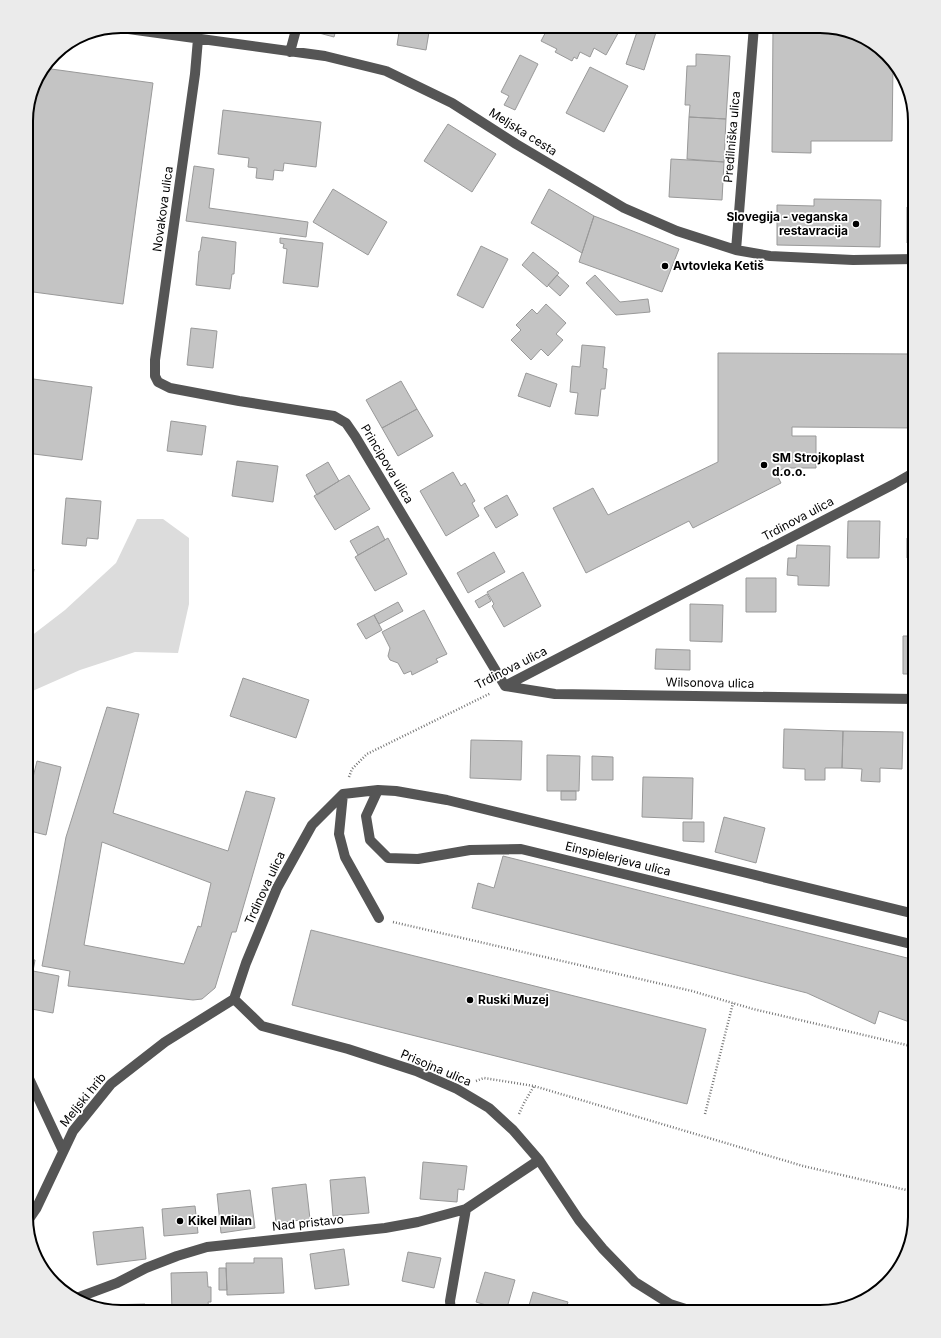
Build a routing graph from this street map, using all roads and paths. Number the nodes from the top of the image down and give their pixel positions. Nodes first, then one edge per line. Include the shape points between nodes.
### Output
1 (156, 33) edge
2 (295, 33) edge
3 (753, 33) edge
4 (198, 39) junction
5 (290, 52) junction
6 (736, 250) junction
7 (908, 259) edge
8 (158, 382) joint
9 (908, 476) edge
10 (505, 686) junction
11 (908, 699) edge
12 (378, 790) junction
13 (343, 794) junction
14 (908, 912) edge
15 (379, 918) joint
16 (908, 943) edge
17 (234, 999) junction
18 (733, 1003) junction
19 (908, 1045) edge
20 (534, 1086) junction
21 (33, 1087) edge
22 (457, 1089) junction
23 (705, 1114) dead end
24 (513, 1130) junction
25 (62, 1151) junction
26 (539, 1160) junction
27 (908, 1190) edge
28 (466, 1209) junction
29 (33, 1213) edge
30 (82, 1296) edge
31 (450, 1305) edge
32 (673, 1305) edge

1 - 4 street, Meljska cesta
2 - 5 street
3 - 6 street, Predilniška ulica
4 - 5 street, Meljska cesta
4 - 8 street, Novakova ulica via 154,366
5 - 6 street, Meljska cesta via 325,56 386,71 452,103 624,208 677,232
6 - 7 street, Meljska cesta via 770,256 854,260
8 - 10 street, Principova ulica via 170,388 334,416 346,423
9 - 10 street, Trdinova ulica
10 - 11 street, Wilsonova ulica via 555,694
10 - 13 path, Trdinova ulica via 367,754 352,769
12 - 13 street, Einspielerjeva ulica
12 - 14 street, Einspielerjeva ulica via 447,800
12 - 16 street, Einspielerjeva ulica via 366,816 370,840 388,858 418,859 470,850 522,849
13 - 15 street via 340,834 345,857
13 - 17 street, Trdinova ulica via 312,825 277,888
15 - 18 path
17 - 22 street, Prisojna ulica via 262,1026 348,1049 409,1069
17 - 25 street, Meljski hrib via 165,1042 111,1084 73,1131
18 - 19 path
18 - 23 path
20 - 22 path via 484,1078
20 - 24 path
20 - 27 path via 803,1166
21 - 25 street
22 - 24 street, Prisojna ulica via 489,1108
24 - 26 street, Prisojna ulica
25 - 29 street, Meljski hrib
26 - 28 street, Nad pristavo
26 - 32 street, Prisojna ulica via 579,1220 603,1249 635,1282
28 - 30 street, Nad pristavo via 385,1228 207,1247 146,1268 117,1283
28 - 31 street

